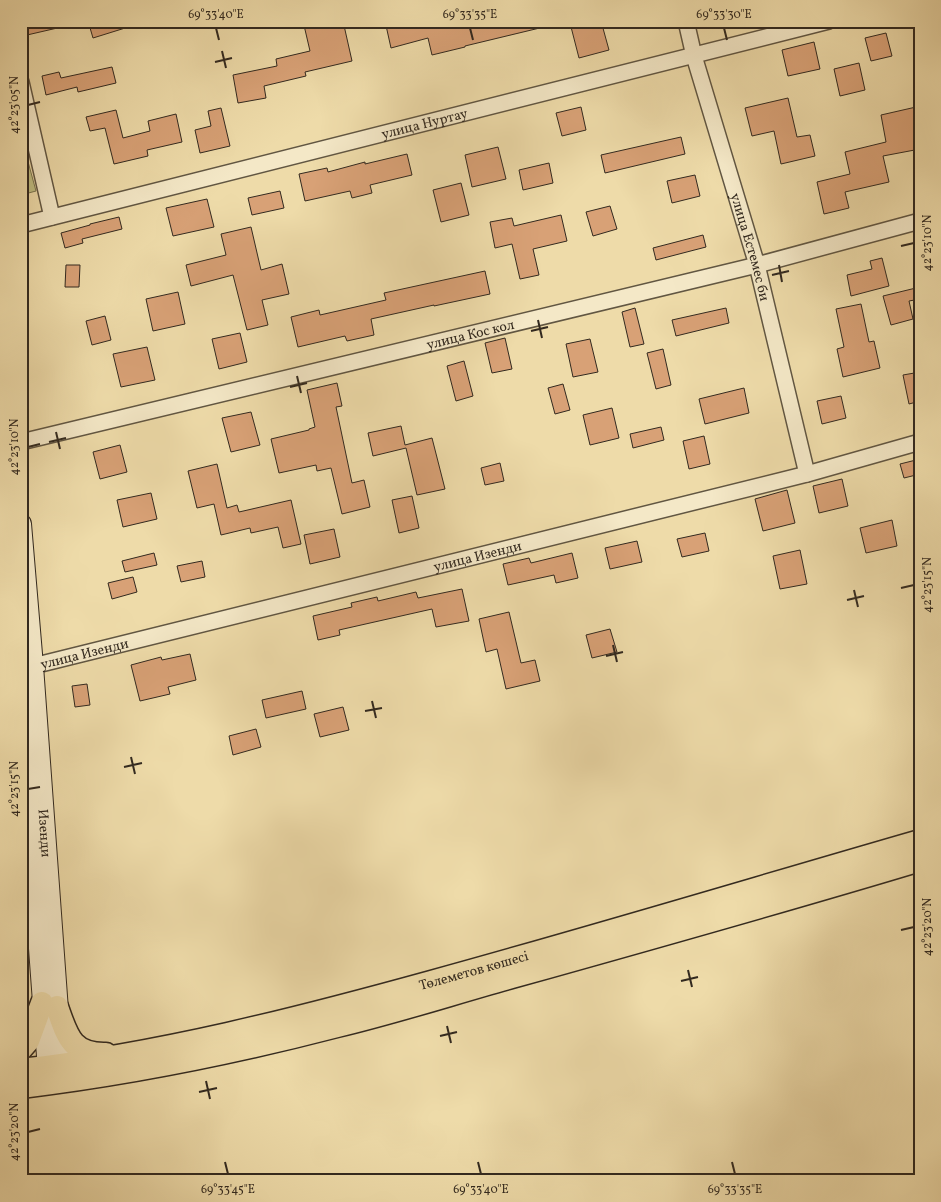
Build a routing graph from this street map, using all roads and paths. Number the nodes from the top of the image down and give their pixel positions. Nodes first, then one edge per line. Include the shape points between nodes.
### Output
1 (686, 21) edge
2 (829, 21) edge
3 (694, 56) junction
4 (21, 82) edge
5 (52, 217) junction
6 (920, 221) edge
7 (21, 225) edge
8 (757, 265) junction
9 (21, 442) edge
10 (920, 442) edge
11 (807, 474) junction
12 (21, 524) edge
13 (27, 667) edge
14 (21, 706) edge
15 (920, 841) edge
16 (920, 860) edge
17 (50, 1005) junction
18 (21, 1049) edge
19 (129, 1054) junction
20 (21, 1070) edge
21 (55, 1074) junction
22 (21, 1087) edge

1 - 3 street, улица Естемес би
2 - 3 street, улица Нуртау
3 - 5 street, улица Нуртау
3 - 8 street, улица Естемес би
4 - 5 street
5 - 7 street, улица Нуртау
6 - 8 street, улица Кос кол
8 - 9 street, улица Кос кол
8 - 11 street, улица Естемес би
10 - 11 street, улица Изенди
11 - 13 street, улица Изенди
12 - 13 street, Изенди
13 - 17 street, Изенди
14 - 17 street, Изенди
15 - 19 main road, Төлеметов көшесі via 335,1008
16 - 21 main road, Төлеметов көшесі via 338,1026 215,1055
17 - 18 main road
17 - 19 main road via 74,1044 86,1052
17 - 21 street, Изенди
19 - 21 main road, Төлеметов көшесі
20 - 21 main road, Төлеметов көшесі
21 - 22 main road, Төлеметов көшесі

